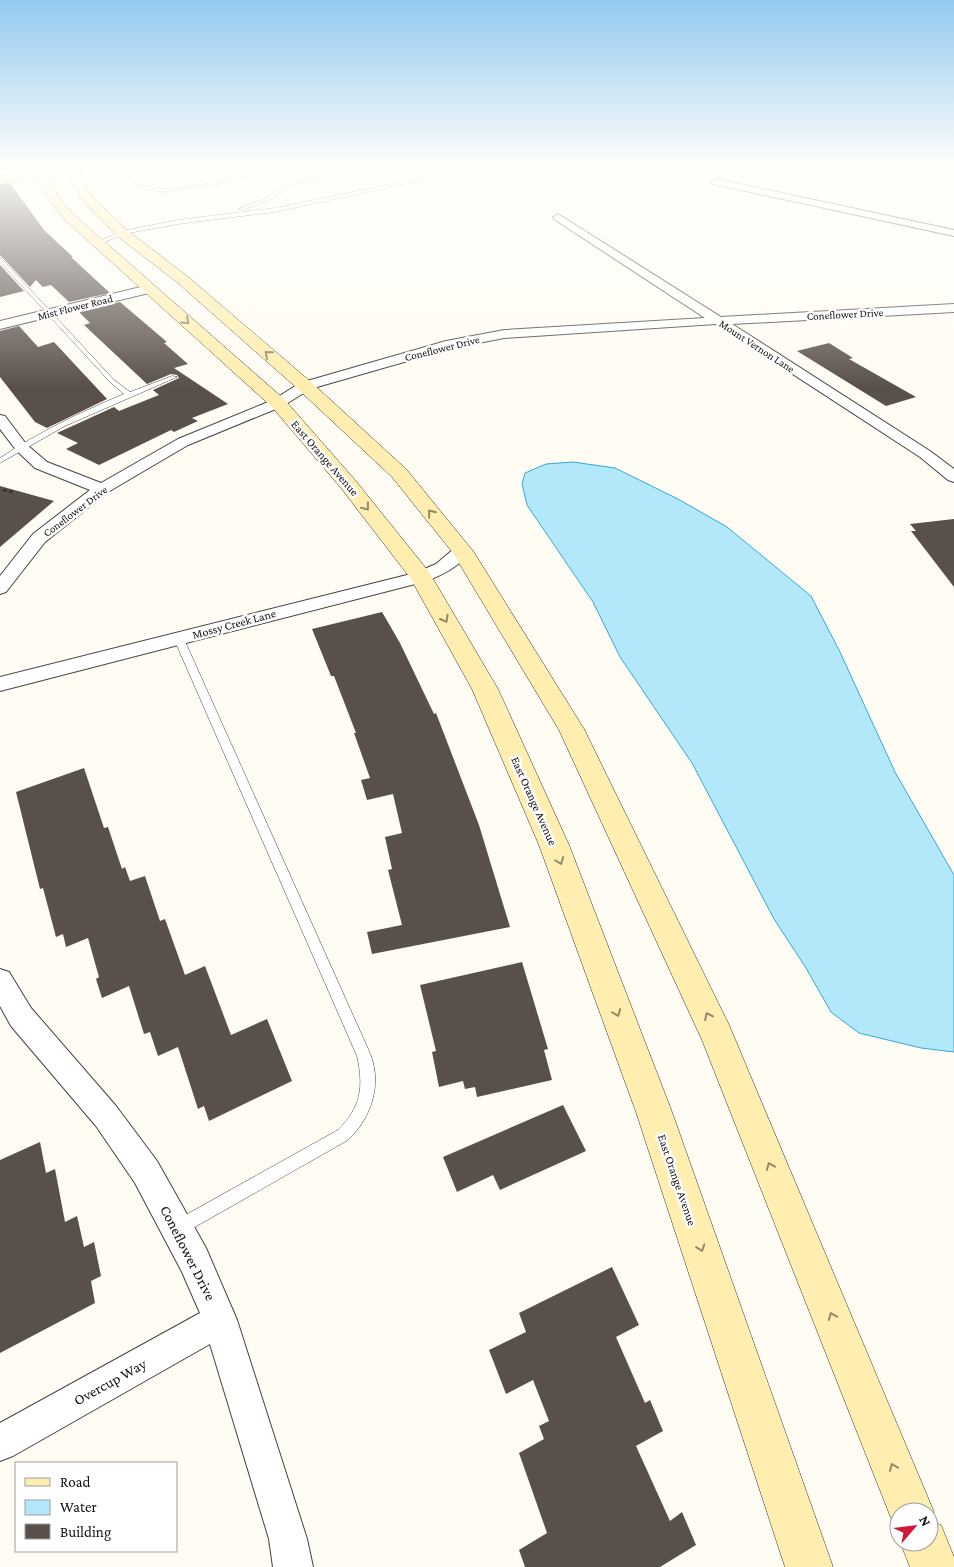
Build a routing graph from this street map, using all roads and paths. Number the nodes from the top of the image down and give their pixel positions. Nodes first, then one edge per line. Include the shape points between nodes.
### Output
1 (133, 241) edge
2 (595, 241) edge
3 (98, 242) edge
4 (0, 259) edge
5 (149, 289) junction
6 (954, 308) edge
7 (932, 309) junction
8 (48, 313) junction
9 (718, 321) junction
10 (954, 321) edge
11 (0, 325) edge
12 (174, 377) dead end
13 (259, 386) junction
14 (305, 386) junction
15 (129, 395) junction
16 (278, 403) junction
17 (0, 420) edge
18 (21, 447) junction
19 (0, 461) edge
20 (954, 477) edge
21 (102, 489) junction
22 (3, 490) dead end
23 (13, 492) dead end
24 (462, 551) junction
25 (421, 577) junction
26 (0, 588) edge
27 (179, 639) junction
28 (0, 684) edge
29 (0, 981) edge
30 (177, 1229) junction
31 (220, 1320) junction
32 (0, 1444) edge
33 (907, 1502) edge
34 (928, 1552) edge
35 (293, 1567) edge
36 (809, 1567) edge
37 (934, 1567) edge

14 -> 1 street via 183,280
2 - 9 street, Mount Vernon Lane
3 - 5 street, East Orange Avenue
4 - 8 lane
5 - 8 street, Mist Flower Road
5 -> 13 street, East Orange Avenue
6 - 7 street, Coneflower Drive
7 - 9 street, Coneflower Drive
7 - 10 street
8 - 11 street, Mist Flower Road
8 - 15 lane
9 - 14 street, Coneflower Drive via 504,334 451,344
9 - 20 street, Mount Vernon Lane via 925,454
12 - 15 lane
13 - 14 street
13 - 16 street, East Orange Avenue
14 - 16 street, Coneflower Drive
24 -> 14 street via 399,474
15 - 18 lane
16 - 21 street, Coneflower Drive via 183,442
16 -> 25 street, East Orange Avenue via 348,484
17 - 18 street
18 - 19 lane
18 - 21 street via 41,465
21 - 26 street, Coneflower Drive via 39,538
22 - 23 path
24 - 25 street, Mossy Creek Lane via 442,568
33 -> 24 street via 717,1036 571,730
25 - 27 street, Mossy Creek Lane
25 -> 36 street, East Orange Avenue via 485,689 554,845 654,1112
27 - 28 street, Mossy Creek Lane
27 - 30 lane via 369,1073 363,1109 355,1124 343,1135
29 - 30 street, Coneflower Drive via 21,1017 106,1116 146,1172
30 - 31 street, Coneflower Drive
31 - 32 street, Overcup Way
31 - 35 street, Coneflower Drive via 288,1538
34 - 37 street

